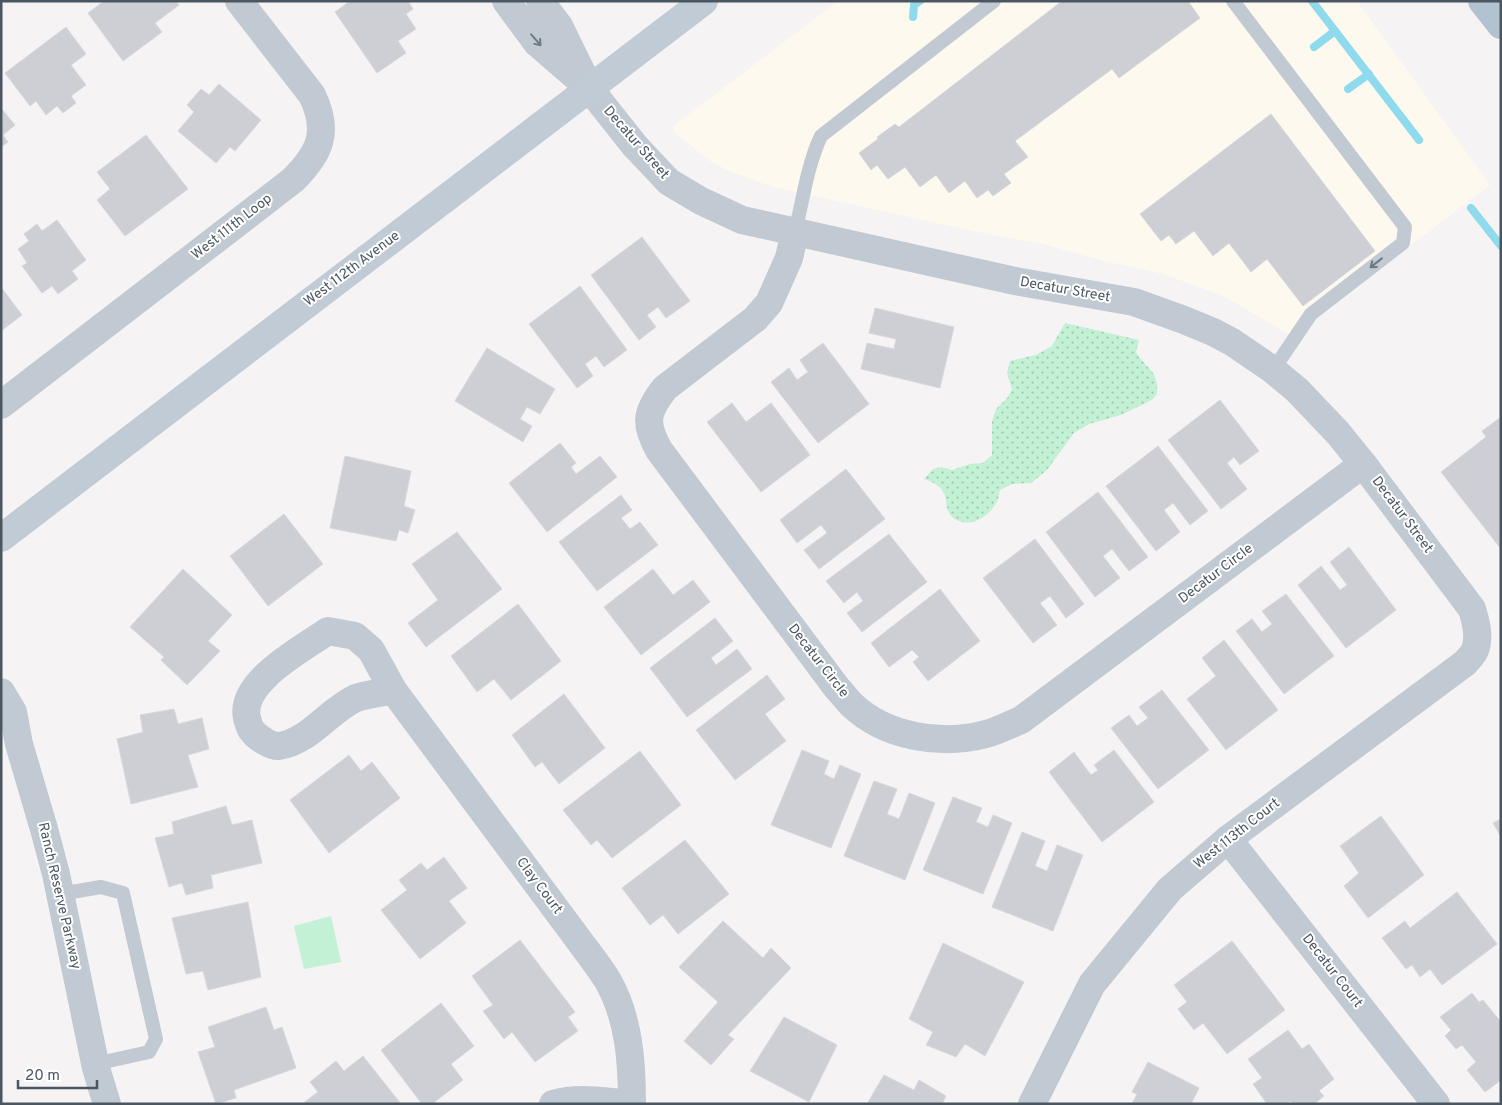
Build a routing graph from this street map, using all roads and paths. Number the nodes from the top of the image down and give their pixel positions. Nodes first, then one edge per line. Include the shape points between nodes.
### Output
1 (239, 1) edge
2 (506, 1) edge
3 (540, 1) edge
4 (704, 1) edge
5 (994, 1) edge
6 (1233, 1) edge
7 (1482, 1) edge
8 (1501, 25) edge
9 (589, 88) junction
10 (795, 232) junction
11 (1273, 370) junction
12 (1, 405) edge
13 (1363, 464) junction
14 (1, 538) edge
15 (1472, 609) joint
16 (393, 690) junction
17 (1, 692) edge
18 (1228, 839) junction
19 (60, 894) junction
20 (95, 1064) junction
21 (107, 1104) edge
22 (553, 1104) edge
23 (631, 1104) edge
24 (1032, 1104) edge
25 (1436, 1104) edge

1 - 12 street, West 111th Loop via 312,95 320,112 321,134 308,164 293,180
2 -> 9 street via 537,42
3 - 9 street via 559,26
4 - 9 main road, West 112th Avenue
5 - 10 lane via 821,136 812,156
6 -> 11 lane via 1405,228 1403,243 1311,314
7 - 8 main road
9 - 10 street, Decatur Street via 635,146 669,182 742,220
9 - 14 main road, West 112th Avenue
10 - 11 street, Decatur Street via 1015,282 1134,302 1214,332
10 - 13 street, Decatur Circle via 790,258 769,303 755,319 665,388 655,401 648,426 659,450 837,688 853,706 895,731 933,739 969,738 1021,720
11 - 13 street, Decatur Street via 1297,390
13 - 15 street, Decatur Street
15 - 18 street, West 113th Court via 1477,637 1475,651 1465,663
16 - 16 street, Clay Court via 356,698 305,736 276,747 252,732 246,708 251,693 264,677 328,631 355,636 371,650
16 - 23 street, Clay Court via 608,981 624,1020 632,1068
17 - 19 street, Ranch Reserve Parkway via 12,712
18 - 24 street, West 113th Court via 1170,889 1092,984
18 - 25 street, Decatur Court
19 - 20 street, Ranch Reserve Parkway
19 - 20 lane via 101,887 123,893 156,1039 149,1052
20 - 21 street, Ranch Reserve Parkway
22 - 23 street via 562,1101

